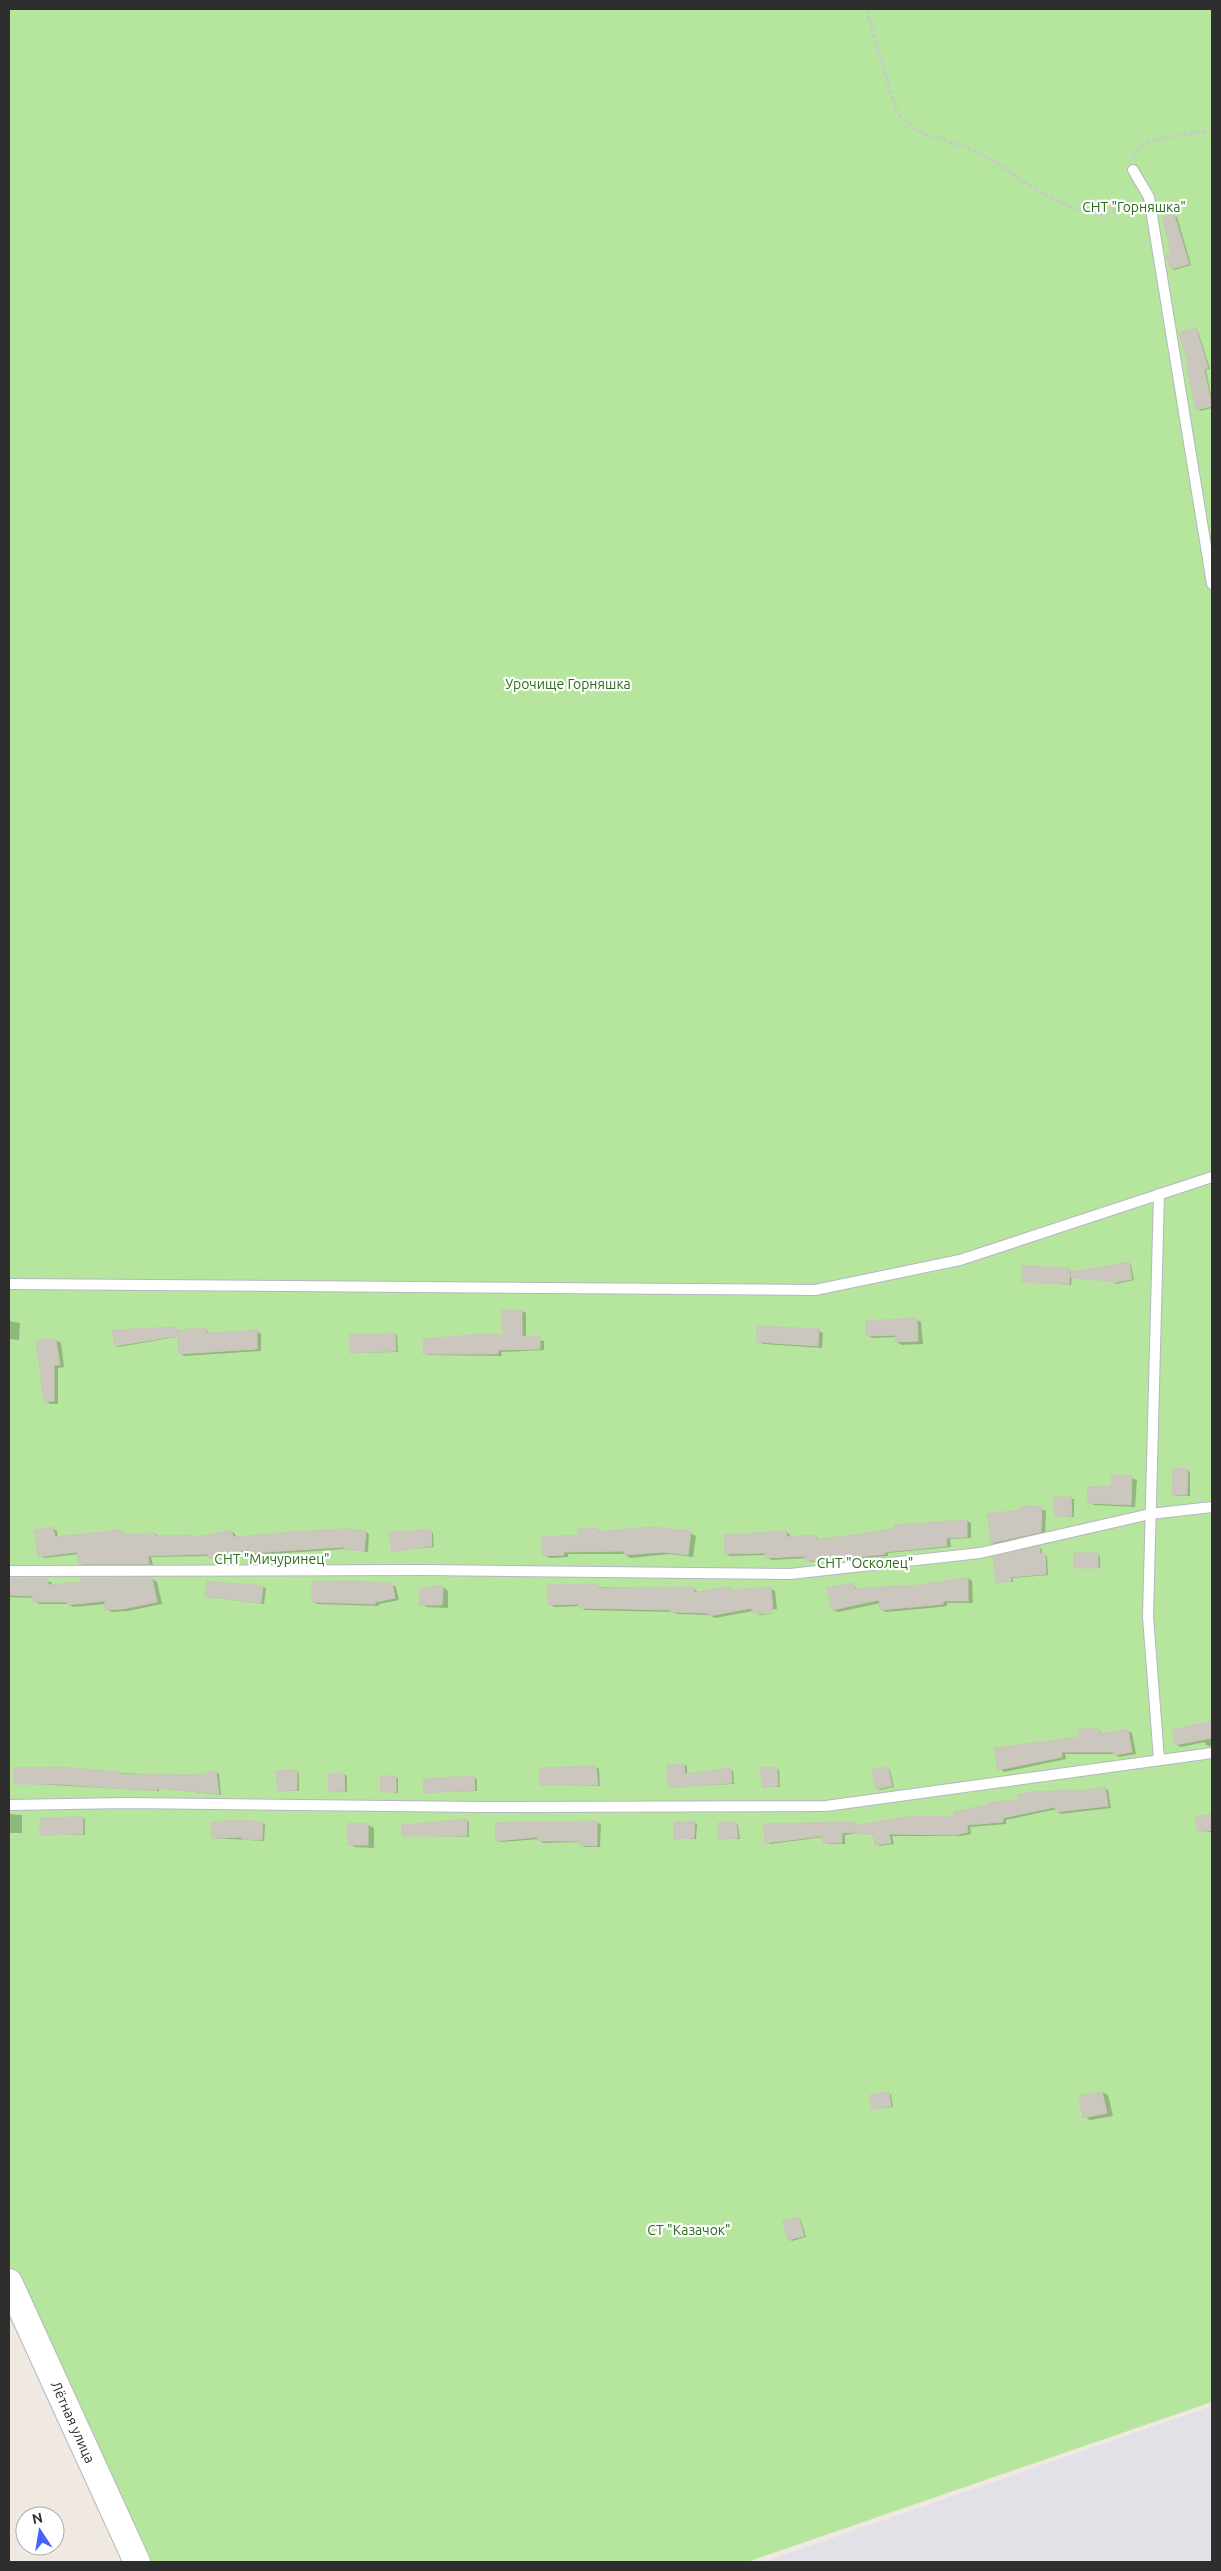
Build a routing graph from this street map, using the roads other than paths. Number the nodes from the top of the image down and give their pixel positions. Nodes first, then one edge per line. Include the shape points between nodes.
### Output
1 (1133, 170) road end
2 (1212, 584) edge
3 (1212, 1177) edge
4 (1159, 1194) junction
5 (9, 1284) edge
6 (1212, 1508) edge
7 (1150, 1514) junction
8 (9, 1571) edge
9 (1212, 1753) edge
10 (1159, 1759) junction
11 (9, 1806) edge
12 (9, 2282) edge
13 (137, 2562) edge

1 - 2 lane via 1149,197
3 - 4 lane
4 - 5 lane via 960,1260 816,1290
4 - 7 lane
6 - 7 lane
7 - 8 lane via 980,1553 790,1574 424,1570
7 - 10 lane via 1148,1617
9 - 10 lane
10 - 11 lane via 826,1806 126,1803
12 - 13 street, Лётная улица

